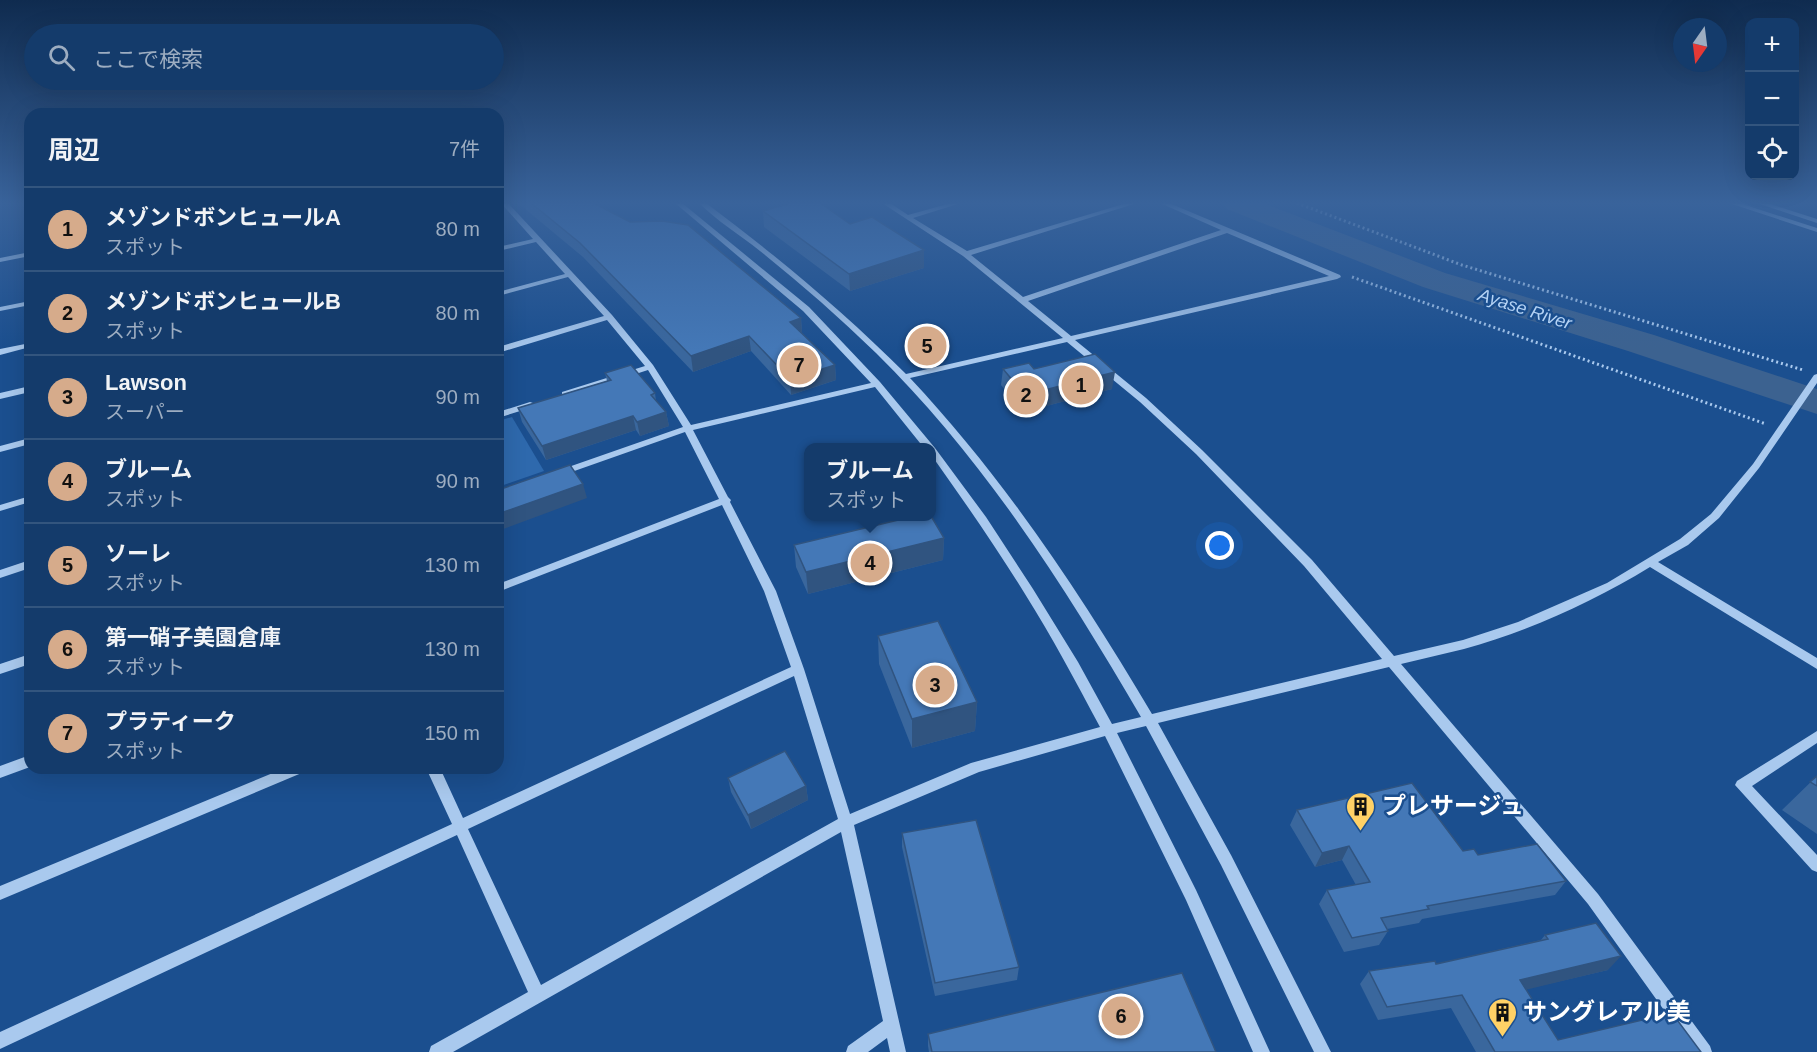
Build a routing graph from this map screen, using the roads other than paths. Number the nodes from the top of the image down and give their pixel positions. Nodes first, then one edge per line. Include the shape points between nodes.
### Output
1 (548, 252) edge
2 (737, 252) edge
3 (764, 252) edge
4 (963, 252) edge
5 (972, 252) edge
6 (1164, 252) edge
7 (1279, 252) edge
8 (966, 254) junction
9 (24, 255) edge
10 (0, 260) edge
11 (569, 275) junction
12 (504, 292) edge
13 (1023, 300) junction
14 (24, 304) edge
15 (0, 309) edge
16 (609, 317) junction
17 (1069, 339) junction
18 (24, 346) edge
19 (504, 348) edge
20 (0, 352) edge
21 (650, 368) junction
22 (904, 377) junction
23 (1817, 377) edge
24 (877, 384) junction
25 (24, 390) edge
26 (0, 396) edge
27 (552, 398) edge
28 (542, 402) edge
29 (504, 413) edge
30 (688, 428) junction
31 (24, 443) edge
32 (925, 443) edge
33 (0, 449) edge
34 (936, 457) edge
35 (554, 475) edge
36 (726, 500) junction
37 (24, 501) edge
38 (0, 508) edge
39 (1651, 563) junction
40 (24, 566) edge
41 (0, 574) edge
42 (504, 586) edge
43 (24, 661) edge
44 (1395, 663) junction
45 (1817, 664) edge
46 (0, 669) edge
47 (798, 669) junction
48 (1151, 720) junction
49 (1108, 730) junction
50 (1817, 736) edge
51 (24, 763) edge
52 (0, 772) edge
53 (285, 774) edge
54 (436, 774) edge
55 (846, 822) junction
56 (460, 826) junction
57 (1817, 865) edge
58 (0, 893) edge
59 (537, 994) junction
60 (892, 1024) junction
61 (0, 1041) edge
62 (437, 1052) edge
63 (854, 1052) edge
64 (898, 1052) edge
65 (1262, 1052) edge
66 (1323, 1052) edge
67 (1704, 1052) edge

1 - 11 street
2 - 24 street via 806,309
3 - 22 street via 818,295
4 - 8 street
5 - 8 street
6 - 13 street
7 - 17 street via 1337,278
8 - 13 street
9 - 10 street
11 - 12 street
11 - 16 street
13 - 17 street
14 - 15 street
16 - 19 street
16 - 21 street
17 - 22 street
17 - 44 street via 1143,400 1246,499
18 - 20 street
21 - 27 street
21 - 30 street
22 - 48 street via 1017,515
23 - 39 street via 1715,516
24 - 30 street
24 - 32 street
25 - 26 street
28 - 29 street
30 - 35 street
30 - 36 street
31 - 33 street
34 - 49 street via 984,522
36 - 42 street
36 - 47 street via 770,591
37 - 38 street
39 - 44 street via 1611,586 1522,625
39 - 45 street
40 - 41 street
43 - 46 street
44 - 48 street
44 - 67 street via 1593,899
47 - 55 street
47 - 56 street
48 - 49 street
48 - 66 street via 1243,889
49 - 55 street via 976,766
49 - 65 street via 1196,900
50 - 57 street via 1742,785
51 - 52 street
53 - 58 street
54 - 56 street
55 - 59 street
55 - 60 street
56 - 59 street
56 - 61 street
59 - 62 street
60 - 63 street
60 - 64 street

